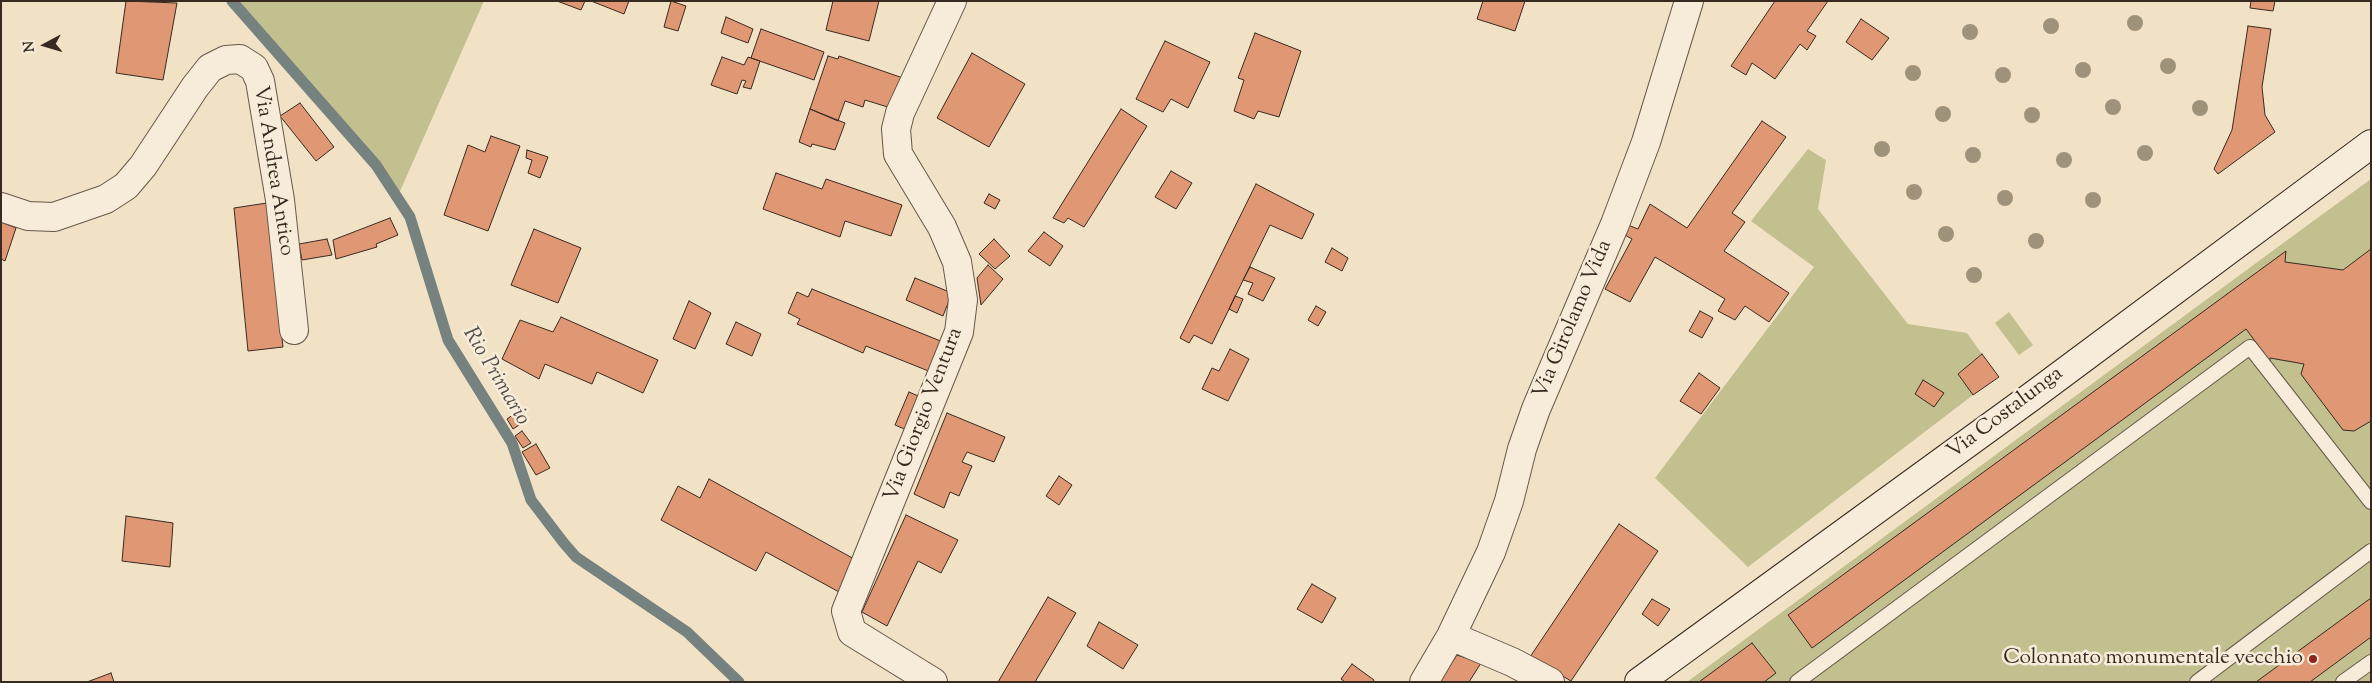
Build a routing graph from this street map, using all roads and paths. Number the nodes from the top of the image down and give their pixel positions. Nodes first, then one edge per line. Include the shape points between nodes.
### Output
1 (952, 1) edge
2 (1689, 1) edge
3 (2371, 144) edge
4 (1, 207) edge
5 (294, 330) dead end
6 (2371, 502) edge
7 (2371, 551) edge
8 (1451, 636) junction
9 (2371, 662) edge
10 (933, 682) edge
11 (1424, 682) edge
12 (1550, 682) edge
13 (1639, 682) edge
14 (1798, 682) edge
15 (2197, 682) edge
16 (2343, 682) edge

1 - 10 street, Via Giorgio Ventura via 900,113 896,129 898,154 942,227 957,262 963,300 959,332 846,611 852,632
2 - 8 street, Via Girolamo Vida via 1646,142 1608,242 1536,409 1490,552
3 - 13 street, Via Costalunga via 2031,397
4 - 5 street, Via Andrea Antico via 28,216 54,217 106,199 126,186 143,166 210,68 226,60 240,59 254,68 260,81 280,200
6 - 14 lane via 2250,347
7 - 15 lane
8 - 11 street, Via Girolamo Vida
8 - 12 street
9 - 16 lane

